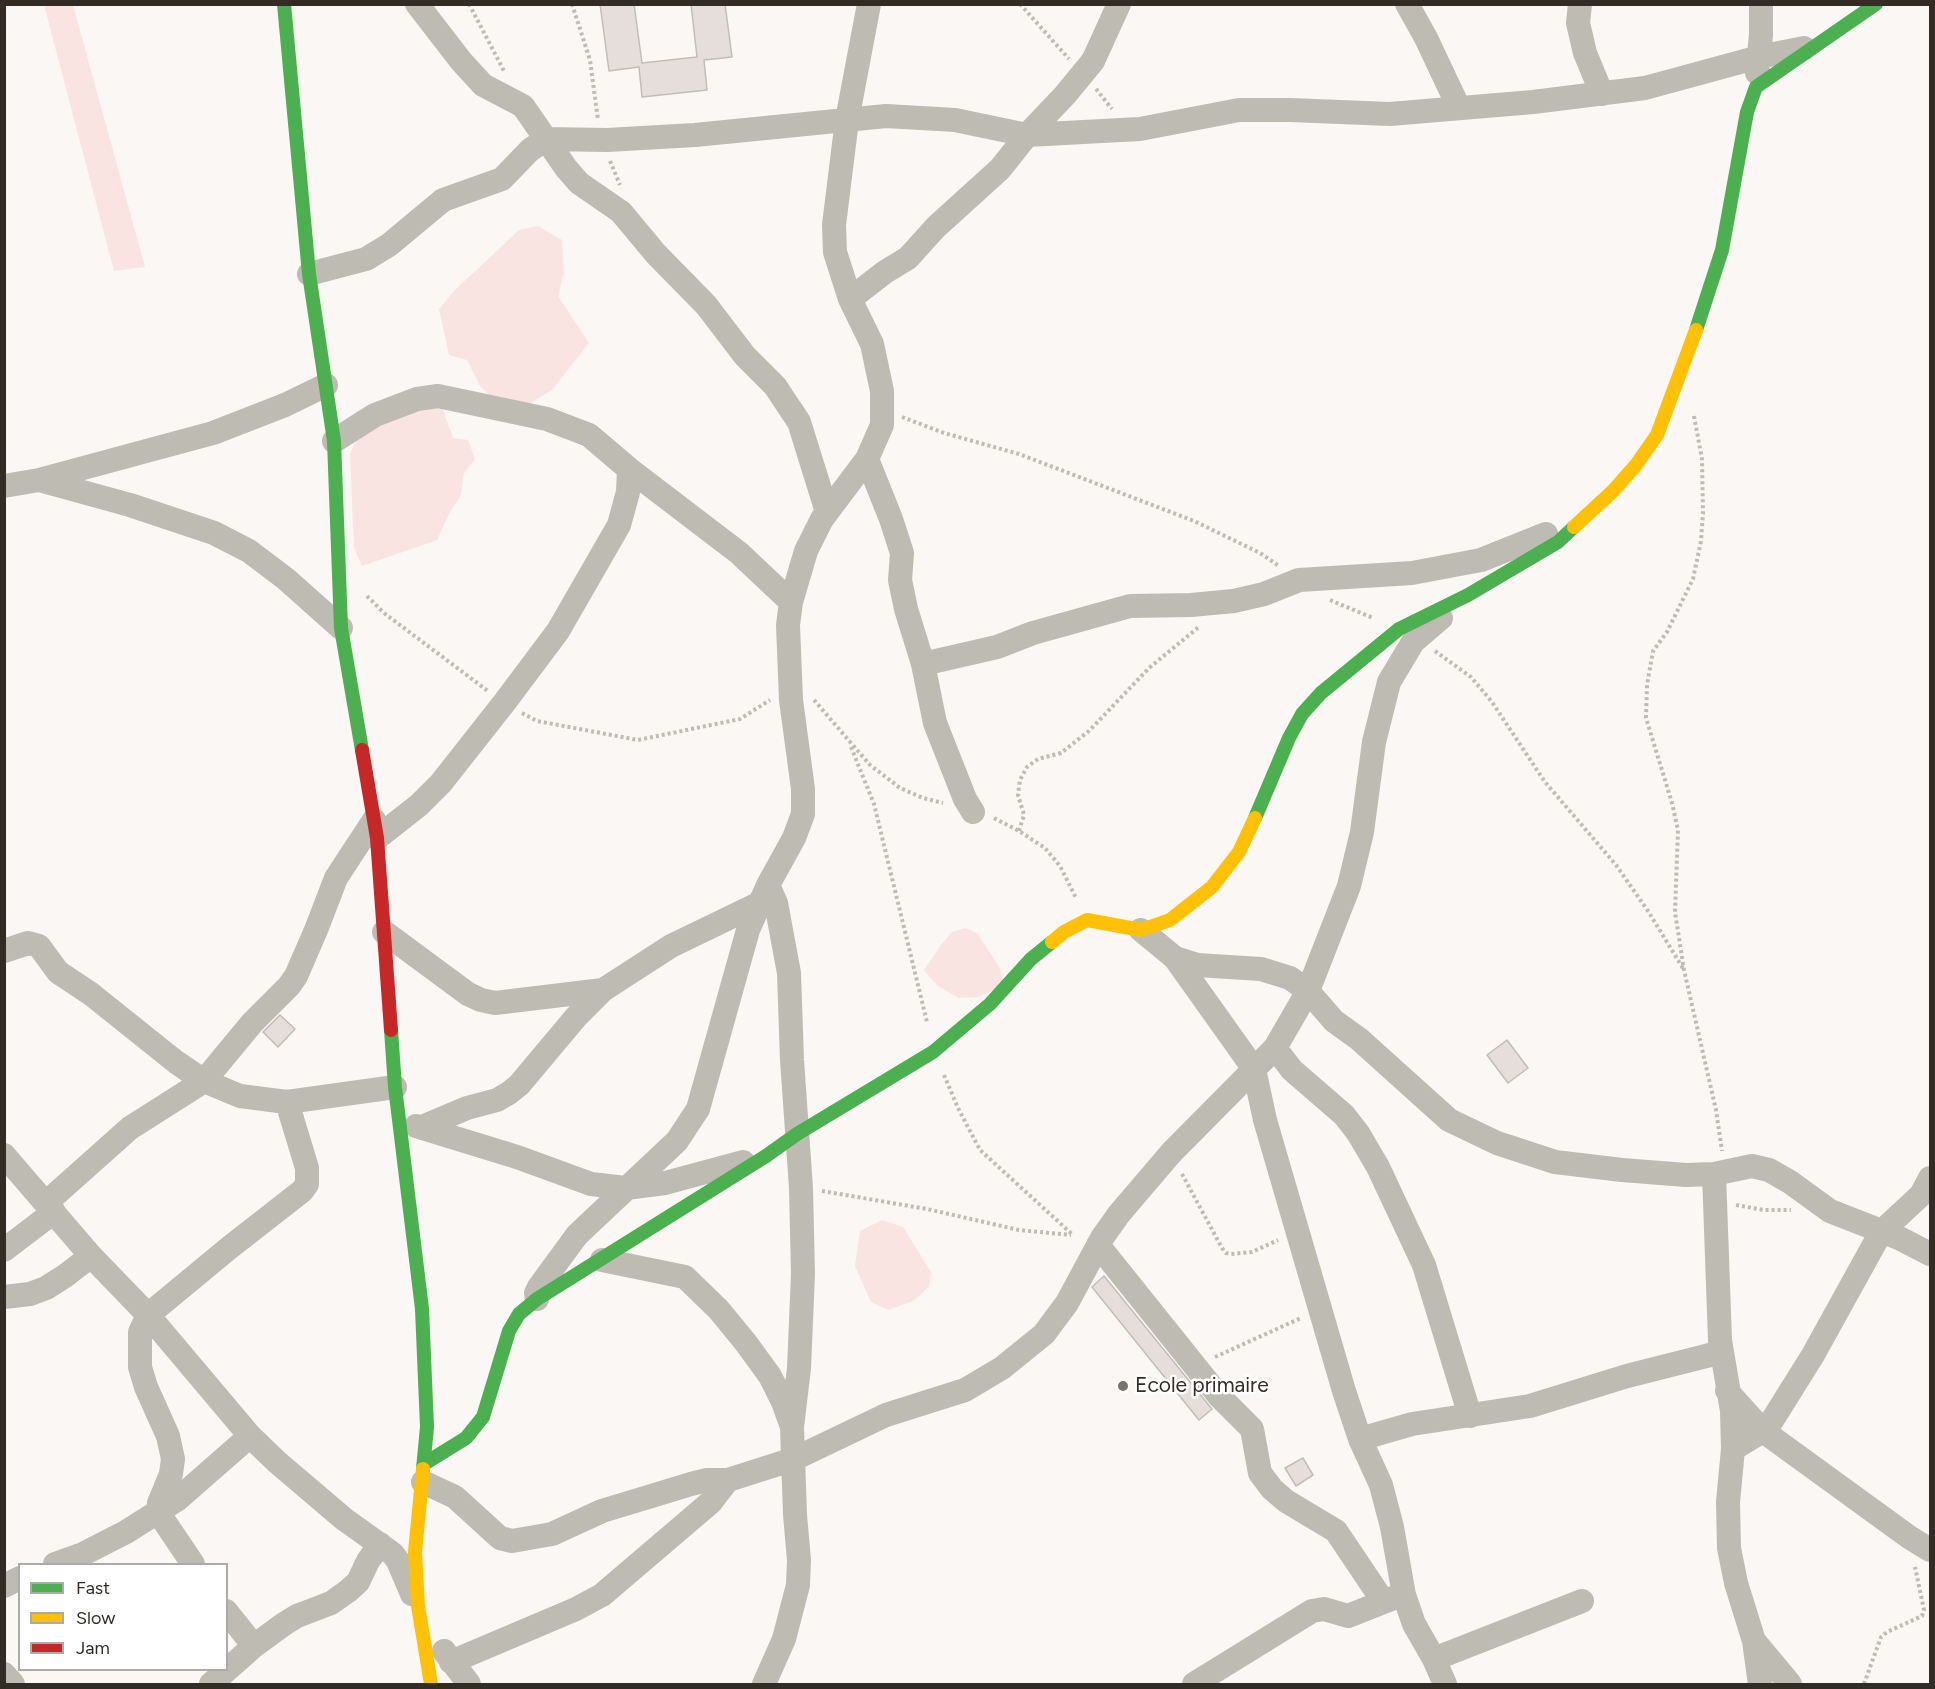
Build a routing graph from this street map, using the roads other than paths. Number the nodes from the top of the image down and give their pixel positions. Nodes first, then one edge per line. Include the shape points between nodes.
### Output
1 (284, 4) edge
2 (417, 4) edge
3 (869, 4) edge
4 (1119, 4) edge
5 (1407, 4) edge
6 (1580, 4) edge
7 (1761, 4) edge
8 (1876, 4) edge
9 (1813, 46) junction
10 (1759, 57) junction
11 (1756, 87) junction
12 (1602, 94) junction
13 (1459, 108) junction
14 (847, 120) junction
15 (1027, 135) junction
16 (546, 140) junction
17 (309, 274) junction
18 (850, 299) junction
19 (326, 384) junction
20 (334, 441) junction
21 (867, 459) junction
22 (629, 469) junction
23 (39, 480) junction
24 (4, 486) edge
25 (827, 512) junction
26 (1584, 518) junction
27 (1468, 595) joint
28 (791, 602) junction
29 (341, 628) junction
30 (1408, 634) junction
31 (923, 664) junction
32 (973, 812) road end
33 (376, 829) junction
34 (764, 894) junction
35 (1141, 930) junction
36 (384, 932) junction
37 (4, 951) edge
38 (1175, 958) junction
39 (603, 990) junction
40 (1308, 991) junction
41 (1275, 1048) junction
42 (1254, 1069) junction
43 (204, 1081) junction
44 (394, 1087) junction
45 (287, 1102) junction
46 (411, 1125) junction
47 (797, 1134) junction
48 (4, 1155) edge
49 (766, 1156) junction
50 (1718, 1173) junction
51 (1930, 1178) edge
52 (626, 1188) junction
53 (51, 1207) junction
54 (1881, 1232) junction
55 (1100, 1242) junction
56 (4, 1250) edge
57 (1930, 1254) edge
58 (91, 1256) junction
59 (602, 1260) junction
60 (4, 1297) edge
61 (537, 1299) junction
62 (148, 1316) junction
63 (1722, 1352) junction
64 (1727, 1391) junction
65 (1470, 1416) junction
66 (792, 1427) junction
67 (1763, 1431) junction
68 (250, 1436) junction
69 (1360, 1439) junction
70 (1733, 1449) junction
71 (794, 1458) junction
72 (423, 1473) junction
73 (728, 1480) junction
74 (160, 1511) junction
75 (380, 1544) junction
76 (1930, 1550) edge
77 (58, 1563) edge
78 (192, 1563) edge
79 (18, 1579) edge
80 (4, 1586) edge
81 (1393, 1598) junction
82 (1582, 1601) dead end
83 (418, 1606) junction
84 (228, 1614) edge
85 (1754, 1641) junction
86 (254, 1646) junction
87 (1434, 1659) junction
88 (451, 1662) junction
89 (228, 1669) edge
90 (226, 1671) edge
91 (4, 1674) edge
92 (13, 1684) edge
93 (211, 1684) edge
94 (431, 1684) edge
95 (470, 1684) edge
96 (764, 1684) edge
97 (1194, 1684) edge
98 (1445, 1684) edge
99 (1760, 1684) edge
100 (1790, 1684) edge

1 - 17 street
2 - 16 street via 460,61 483,85 523,106
3 - 14 street
4 - 15 street via 1093,61
5 - 13 street
6 - 12 street via 1578,23 1585,53
7 - 10 street
8 - 9 street
9 - 10 street
9 - 11 street
10 - 11 street
10 - 12 street via 1645,88
11 - 26 street via 1746,112 1722,250 1657,435 1636,465
12 - 13 street
13 - 15 street via 1390,114 1239,110 1140,129
14 - 15 street via 886,116 955,120
14 - 16 street via 695,135
14 - 18 street via 834,225 835,252
15 - 18 street via 1000,169 908,258
16 - 17 street via 530,150 502,179 443,200 366,259
16 - 25 street via 579,183 621,212 775,386 799,422
17 - 19 street
18 - 21 street via 872,344 882,391 882,425
19 - 20 street
19 - 23 street via 213,433
20 - 22 street via 375,415 417,399 438,396 547,419 589,435
20 - 29 street
21 - 25 street
21 - 31 street via 902,553 900,580
22 - 28 street via 739,552
22 - 33 street via 628,492 619,525 558,631 441,783 419,805
23 - 24 street
23 - 29 street via 214,533 249,551
25 - 28 street via 806,551
26 - 27 street via 1558,542
26 - 31 street via 1481,560 1412,573 1299,580 1234,602 1130,606 997,647
27 - 30 street
28 - 34 street via 791,690 803,814
29 - 33 street
30 - 35 street via 1321,693 1302,714 1239,852 1212,887 1170,920
30 - 40 street via 1389,682 1374,742 1362,832 1349,886
31 - 32 street via 935,723
33 - 36 street
33 - 43 street via 336,878 289,986
34 - 39 street
34 - 47 street via 776,903 789,974
34 - 52 street via 748,930 698,1109 677,1141
35 - 38 street
35 - 47 street via 1086,920 1064,932 1031,959 990,1004 933,1052
36 - 39 street via 481,1000 495,1003
36 - 44 street
37 - 43 street via 28,943 39,946 58,972
38 - 40 street via 1197,965 1261,969 1290,978
38 - 42 street
39 - 46 street via 509,1093
40 - 41 street
40 - 50 street via 1334,1021 1449,1120 1465,1129 1555,1162 1686,1175
41 - 42 street
41 - 65 street via 1292,1070 1344,1115 1378,1167 1424,1265
42 - 55 street via 1135,1193
42 - 69 street via 1265,1120
43 - 45 street via 240,1096
43 - 53 street via 130,1128
44 - 45 street
44 - 46 street
45 - 62 street via 307,1168 307,1185
46 - 52 street via 591,1184
46 - 72 street via 427,1427
47 - 49 street
47 - 66 street via 803,1274
48 - 53 street
49 - 52 street via 666,1183
49 - 59 street
50 - 54 street via 1752,1166 1768,1170 1830,1211
50 - 63 street
51 - 54 street via 1920,1195
52 - 61 street via 577,1235 539,1287
53 - 56 street
53 - 58 street
54 - 57 street
54 - 67 street via 1813,1355
55 - 71 street via 1067,1303 1044,1334 1002,1368 964,1390 886,1415
55 - 81 street via 1219,1396 1252,1429 1260,1473 1272,1489 1336,1531
58 - 60 street via 46,1288
58 - 62 street
59 - 61 street
59 - 66 street via 685,1278 719,1310 770,1376
61 - 72 street via 519,1314 508,1331 483,1417 466,1438
62 - 68 street
62 - 74 street via 140,1332 140,1367 168,1436 173,1459
63 - 64 street
63 - 65 street via 1530,1406
64 - 67 street
64 - 70 street
65 - 69 street via 1412,1424
66 - 71 street
67 - 70 street
67 - 76 street
68 - 74 street
68 - 75 street via 344,1519
69 - 81 street via 1381,1485 1392,1527
70 - 85 street via 1729,1548
71 - 73 street
71 - 96 street via 798,1585 784,1640
72 - 73 street via 500,1538 512,1541 552,1534 612,1507 691,1484
72 - 83 street via 415,1552
73 - 88 street via 711,1502 602,1595
74 - 77 street via 83,1554
74 - 78 street
75 - 83 street via 398,1561
75 - 86 street via 358,1582 348,1591 332,1603 297,1616
79 - 80 street
81 - 87 street
81 - 97 street via 1348,1616 1324,1609 1312,1611
82 - 87 street
83 - 88 street
83 - 94 street
84 - 86 street
85 - 99 street
85 - 100 street
86 - 89 street
87 - 98 street
88 - 95 street
90 - 93 street
91 - 92 street

